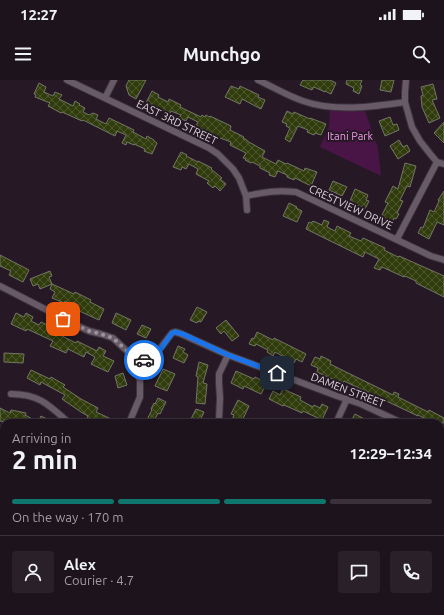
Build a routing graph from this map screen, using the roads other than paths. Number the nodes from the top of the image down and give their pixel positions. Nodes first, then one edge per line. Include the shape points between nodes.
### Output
1 (67, 80) edge
2 (114, 80) edge
3 (258, 80) edge
4 (406, 80) edge
5 (105, 98) junction
6 (405, 102) junction
7 (441, 163) edge
8 (246, 196) junction
9 (248, 210) dead end
10 (397, 240) junction
11 (444, 260) edge
12 (0, 286) edge
13 (228, 355) junction
14 (137, 364) junction
15 (11, 394) dead end
16 (347, 399) junction
17 (64, 419) edge
18 (131, 419) edge
19 (218, 419) edge
20 (338, 419) edge
21 (393, 419) edge

1 - 5 street, EAST 3RD STREET
2 - 5 street
3 - 6 street via 303,101 323,106 374,106
4 - 6 street
5 - 8 street, EAST 3RD STREET via 214,151 233,169
6 - 7 street via 417,136 431,155
7 - 10 street
8 - 9 street, EAST 3RD STREET
8 - 10 street, CRESTVIEW DRIVE via 273,191 296,192
10 - 11 street, CRESTVIEW DRIVE
12 - 14 street via 89,331 113,338 125,348
13 - 14 street, DAMEN STREET via 175,332 154,354
13 - 16 street, DAMEN STREET
13 - 19 street via 220,374
14 - 18 street via 140,397
15 - 17 street via 22,394 46,403
16 - 20 street
16 - 21 street, DAMEN STREET

